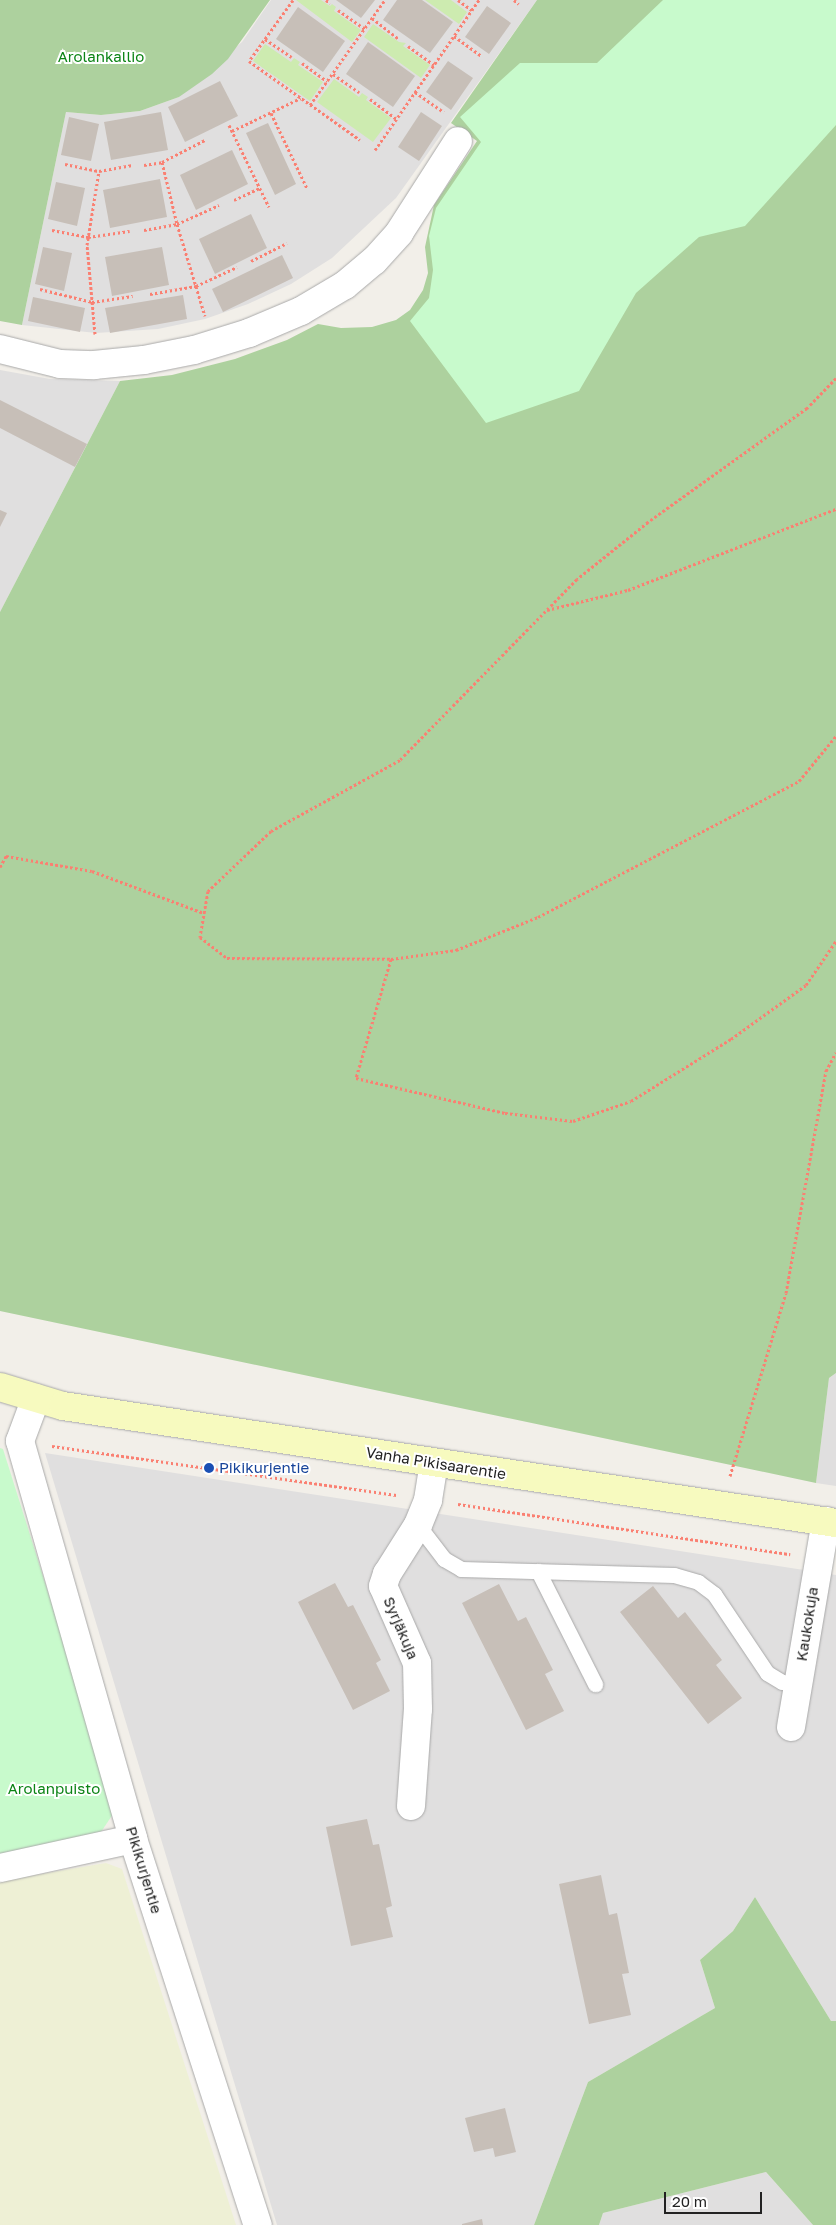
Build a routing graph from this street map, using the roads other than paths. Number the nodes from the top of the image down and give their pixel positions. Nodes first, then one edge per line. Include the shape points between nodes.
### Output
1 (458, 141) dead end
2 (0, 349) edge
3 (0, 1387) edge
4 (36, 1398) junction
5 (434, 1462) junction
6 (831, 1522) edge
7 (418, 1525) junction
8 (538, 1571) junction
9 (595, 1684) dead end
10 (797, 1685) junction
11 (791, 1727) dead end
12 (411, 1806) dead end
13 (133, 1839) junction
14 (0, 1868) edge
15 (258, 2225) edge

1 - 2 street via 399,233 374,261 345,285 249,334 144,360 94,365 60,364
3 - 4 street, Vanha Pikisaarentie
4 - 5 street, Vanha Pikisaarentie via 64,1406
4 - 13 street, Pikikurjentie via 20,1442
5 - 6 street, Vanha Pikisaarentie
5 - 7 street, Syrjäkuja via 428,1500
6 - 10 street, Kaukokuja
7 - 8 lane via 444,1558 461,1569
7 - 12 street, Syrjäkuja via 387,1574 384,1586 417,1663 418,1710
8 - 9 lane
8 - 10 lane via 674,1575 698,1582 714,1594 767,1672 782,1682
10 - 11 street, Kaukokuja
13 - 14 street
13 - 15 street, Pikikurjentie

